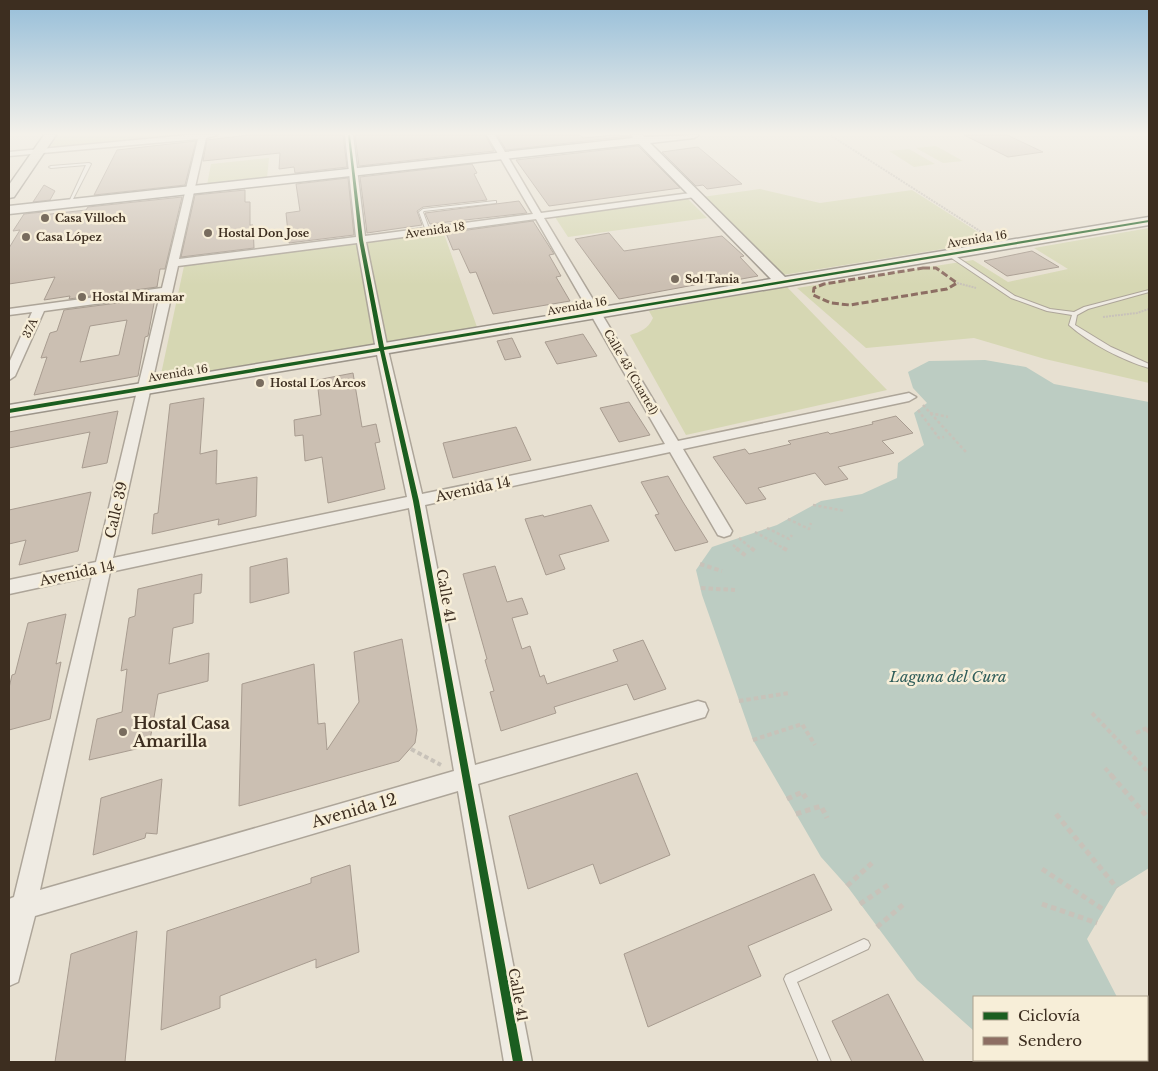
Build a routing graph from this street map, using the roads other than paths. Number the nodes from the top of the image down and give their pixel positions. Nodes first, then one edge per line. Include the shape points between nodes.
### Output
1 (78, 185) edge
2 (192, 185) edge
3 (239, 185) edge
4 (354, 185) edge
5 (519, 185) edge
6 (686, 185) edge
7 (191, 190) junction
8 (695, 194) junction
9 (495, 202) dead end
10 (68, 203) junction
11 (9, 210) edge
12 (537, 216) junction
13 (1149, 220) edge
14 (428, 231) junction
15 (361, 240) junction
16 (949, 254) junction
17 (174, 263) junction
18 (782, 282) junction
19 (167, 290) junction
20 (1149, 291) edge
21 (40, 308) junction
22 (9, 312) edge
23 (596, 313) junction
24 (1075, 314) junction
25 (382, 350) junction
26 (1149, 366) edge
27 (9, 376) edge
28 (145, 388) junction
29 (908, 397) dead end
30 (9, 411) edge
31 (674, 446) junction
32 (416, 501) junction
33 (727, 536) road end
34 (103, 568) junction
35 (9, 588) edge
36 (698, 710) dead end
37 (466, 778) junction
38 (17, 908) edge
39 (864, 944) dead end
40 (9, 973) edge
41 (518, 1062) edge
42 (826, 1062) edge

1 - 10 lane
2 - 7 street, Calle 39
3 - 7 street
4 - 15 street, Calle 41
5 - 12 street, Calle 43 (Cuartel)
6 - 8 street
7 - 10 street
7 - 17 street, Calle 39
8 - 12 street, Avenida 18
8 - 18 street
9 - 14 lane via 424,210 421,212
10 - 11 street
12 - 14 street, Avenida 18
12 - 23 street, Calle 43 (Cuartel)
13 - 16 street, Avenida 16
14 - 15 street, Avenida 18
15 - 17 street, Avenida 18
15 - 25 street, Calle 41
16 - 18 street, Avenida 16
16 - 24 lane via 1013,297 1049,310
17 - 19 street, Calle 39
18 - 23 street, Avenida 16
19 - 21 street
19 - 28 street, Calle 39
20 - 24 lane
21 - 22 street
21 - 27 street, 37A
23 - 25 street, Avenida 16
23 - 31 street, Calle 43 (Cuartel)
24 - 26 lane via 1072,325 1088,338 1116,354
25 - 28 street, Avenida 16
25 - 32 street, Calle 41
28 - 30 street, Avenida 16
28 - 34 street, Calle 39
29 - 31 street, Avenida 14
31 - 32 street, Avenida 14
31 - 33 street, Calle 43 (Cuartel)
32 - 34 street, Avenida 14
32 - 37 street, Calle 41
34 - 35 street, Avenida 14
34 - 38 street, Calle 39
36 - 37 street, Avenida 12
37 - 38 street, Avenida 12
37 - 41 street, Calle 41
38 - 40 street, Calle 39
39 - 42 lane via 790,979

